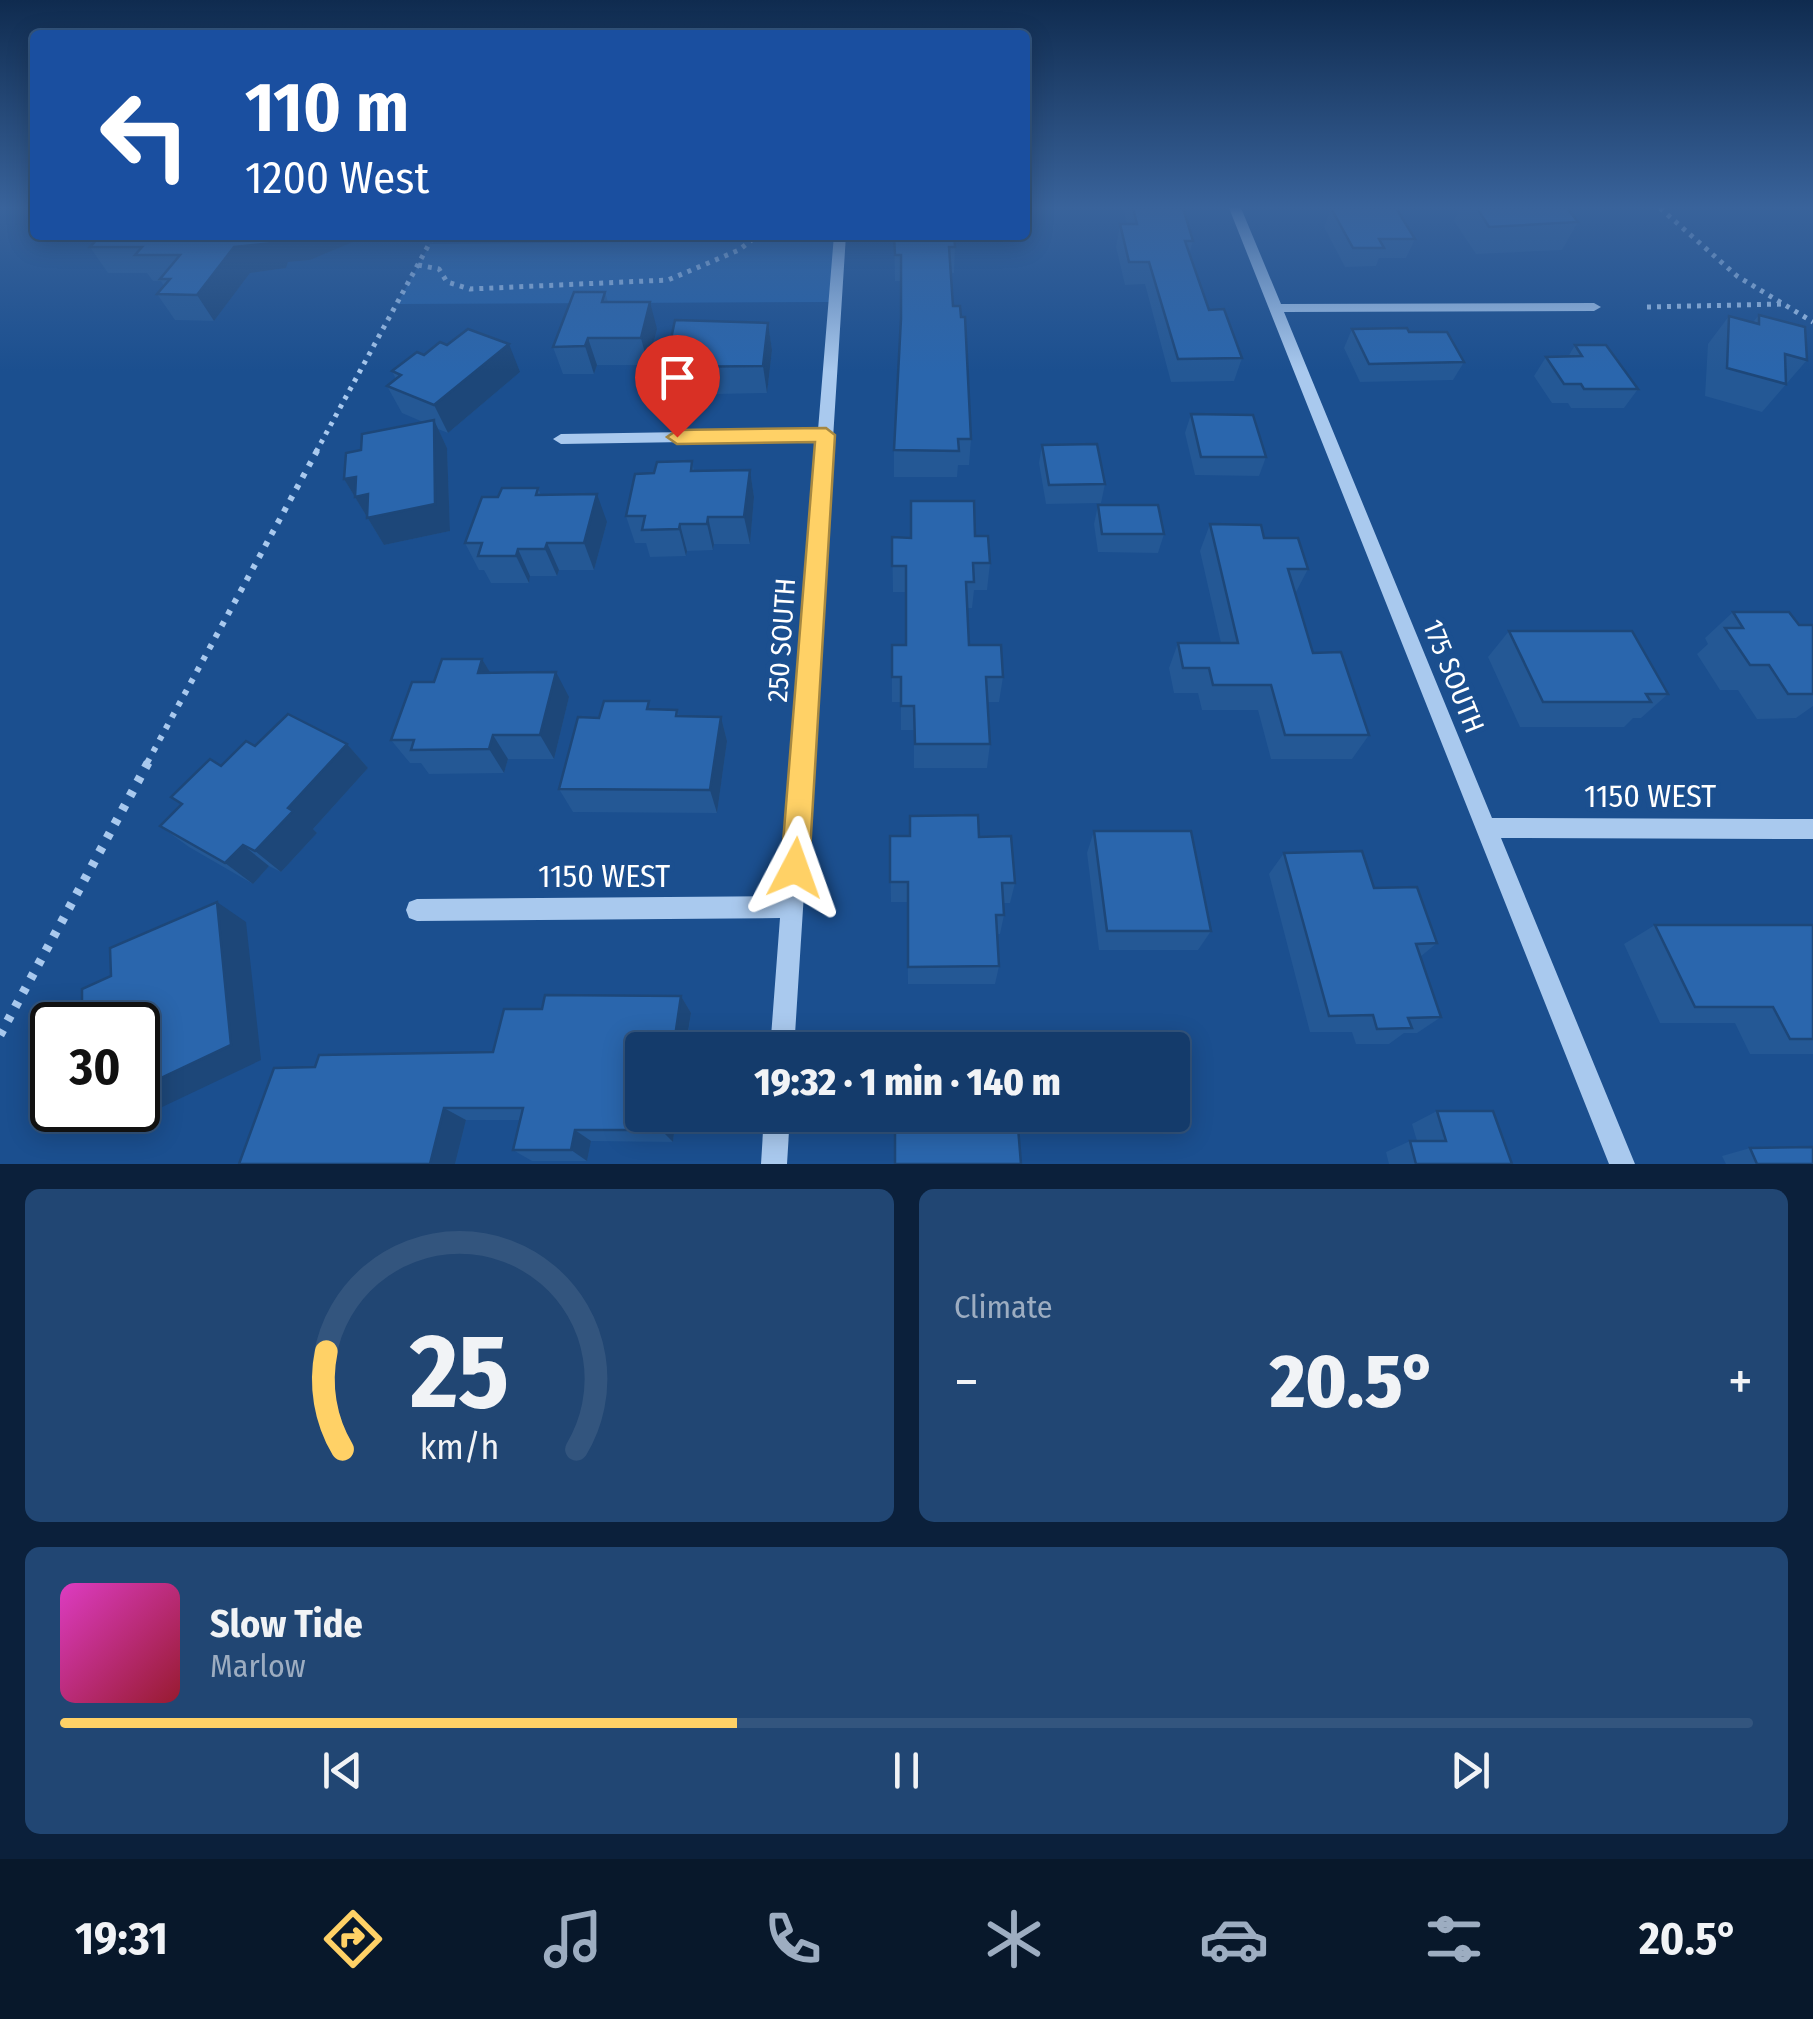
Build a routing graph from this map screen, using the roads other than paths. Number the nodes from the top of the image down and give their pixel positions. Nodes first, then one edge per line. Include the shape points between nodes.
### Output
1 (838, 262) edge
2 (1257, 262) edge
3 (1276, 308) junction
4 (1594, 308) dead end
5 (826, 435) junction
6 (561, 439) dead end
7 (1486, 828) junction
8 (1813, 829) edge
9 (792, 907) junction
10 (417, 910) dead end
11 (783, 1032) edge
12 (777, 1132) edge
13 (774, 1164) edge
14 (1622, 1164) edge

1 - 5 street, 250 SOUTH
2 - 3 street, 175 SOUTH
3 - 4 street
3 - 7 street, 175 SOUTH
5 - 6 street
5 - 9 street, 250 SOUTH
7 - 8 street, 1150 WEST
7 - 14 street, 175 SOUTH
9 - 10 street, 1150 WEST
9 - 11 street, 250 SOUTH
12 - 13 street

